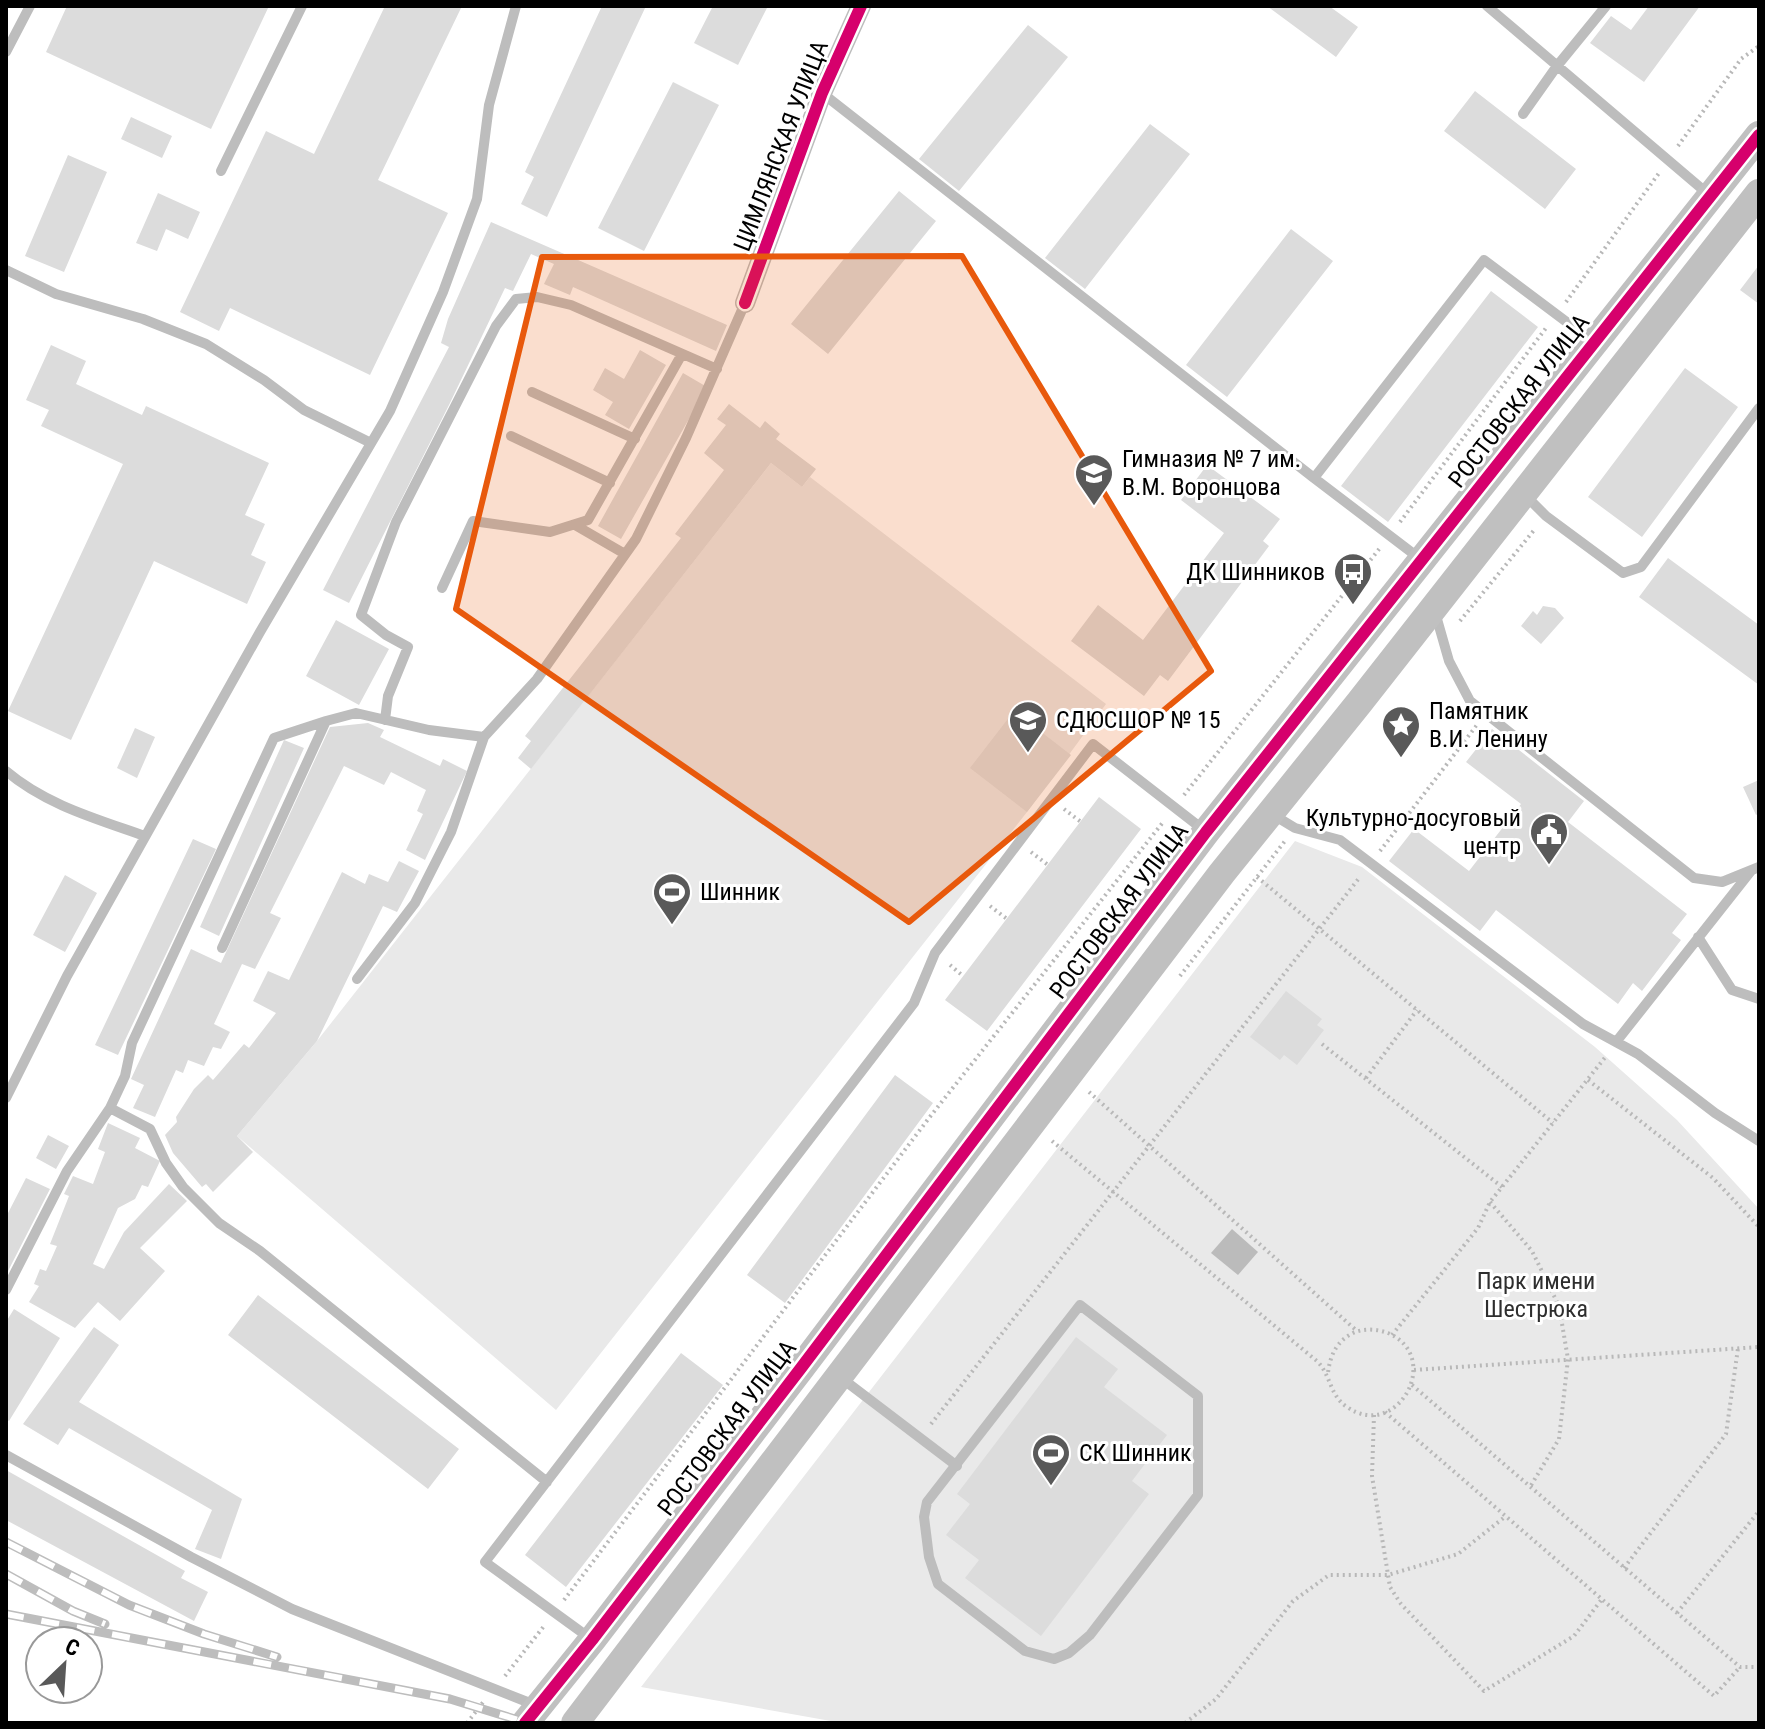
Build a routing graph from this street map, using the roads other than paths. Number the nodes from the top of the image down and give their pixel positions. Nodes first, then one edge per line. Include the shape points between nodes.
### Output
1 (30, 6) edge
2 (302, 6) edge
3 (516, 6) edge
4 (861, 6) edge
5 (1487, 6) edge
6 (1606, 6) edge
7 (6, 52) edge
8 (1557, 66) junction
9 (822, 93) junction
10 (1523, 114) dead end
11 (1759, 135) edge
12 (221, 171) dead end
13 (1759, 193) edge
14 (1710, 196) junction
15 (6, 270) edge
16 (745, 303) joint
17 (1593, 343) junction
18 (682, 354) junction
19 (717, 369) junction
20 (532, 392) dead end
21 (1759, 408) edge
22 (1750, 420) junction
23 (1759, 428) edge
24 (511, 436) dead end
25 (635, 439) junction
26 (371, 443) junction
27 (1314, 478) junction
28 (610, 483) junction
29 (1524, 493) junction
30 (575, 525) junction
31 (625, 554) junction
32 (1421, 560) junction
33 (442, 588) dead end
34 (1434, 608) junction
35 (385, 720) junction
36 (326, 721) junction
37 (484, 737) junction
38 (6, 771) edge
39 (1270, 813) junction
40 (1206, 832) junction
41 (145, 836) junction
42 (1755, 869) edge
43 (1698, 937) junction
44 (222, 948) dead end
45 (357, 979) dead end
46 (1759, 999) edge
47 (1616, 1042) junction
48 (6, 1098) edge
49 (110, 1108) junction
50 (1759, 1141) edge
51 (6, 1290) edge
52 (839, 1376) junction
53 (6, 1455) edge
54 (957, 1466) junction
55 (547, 1482) junction
56 (592, 1640) junction
57 (531, 1715) edge
58 (575, 1723) edge

1 - 7 lane
2 - 12 lane
3 - 26 lane via 489,105 477,199 443,292
4 - 9 street, ЦИМЛЯНСКАЯ УЛИЦА
5 - 8 lane
6 - 8 lane
8 - 10 lane
8 - 14 lane
9 - 16 street, ЦИМЛЯНСКАЯ УЛИЦА
9 - 27 lane
11 - 14 street, РОСТОВСКАЯ УЛИЦА
13 - 29 street
14 - 17 street, РОСТОВСКАЯ УЛИЦА
15 - 26 lane via 56,294 206,344 304,410
16 - 19 lane
17 - 27 lane via 1484,260
17 - 32 street, РОСТОВСКАЯ УЛИЦА
18 - 19 lane
18 - 25 lane
18 - 35 lane via 571,305 537,297 516,299 496,326 396,522 361,615 408,647 388,696
19 - 31 lane
20 - 25 lane
21 - 22 lane
22 - 23 lane
22 - 29 lane via 1641,567 1623,573 1546,516
24 - 28 lane
25 - 28 lane
26 - 41 lane
27 - 32 lane
28 - 30 lane via 588,520
29 - 34 street
30 - 31 lane
30 - 33 lane via 550,532 473,521
31 - 37 lane via 537,679
32 - 40 street, РОСТОВСКАЯ УЛИЦА
34 - 39 street
34 - 42 lane via 1449,661 1470,701 1694,878 1722,882
35 - 36 lane via 356,713
35 - 37 lane
36 - 44 lane
36 - 49 lane via 274,738 132,1043
37 - 45 lane via 451,832 415,903
38 - 41 lane via 72,811
39 - 47 lane via 1295,828 1340,840 1583,1024
39 - 52 street
40 - 55 lane via 1093,744 935,953 914,1003
40 - 56 street, РОСТОВСКАЯ УЛИЦА
41 - 48 lane
42 - 43 lane
43 - 46 lane via 1732,990
43 - 47 lane
47 - 50 lane
49 - 51 lane via 67,1171
49 - 55 lane via 150,1129 183,1187 219,1223
52 - 54 lane
52 - 58 street
53 - 57 lane via 292,1609 494,1689
54 - 54 lane via 1080,1305 1198,1396 1198,1495 1090,1635 1054,1659 1025,1651 938,1584 924,1517 927,1502
55 - 56 lane via 485,1562
56 - 57 street, РОСТОВСКАЯ УЛИЦА

